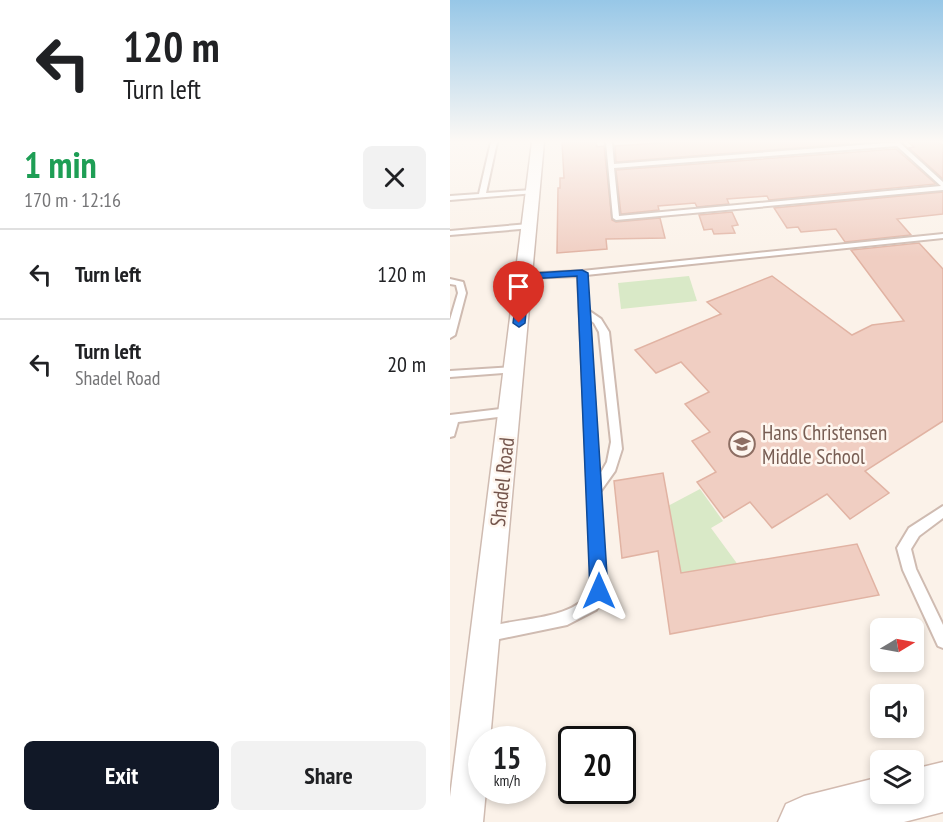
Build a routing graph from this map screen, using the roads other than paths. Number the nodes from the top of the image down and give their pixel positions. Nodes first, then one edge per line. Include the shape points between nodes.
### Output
1 (485, 180) edge
2 (534, 180) edge
3 (613, 180) edge
4 (943, 187) edge
5 (533, 192) junction
6 (482, 195) junction
7 (450, 198) edge
8 (529, 226) junction
9 (450, 233) edge
10 (943, 236) edge
11 (582, 273) junction
12 (524, 276) junction
13 (450, 281) edge
14 (585, 312) junction
15 (452, 320) edge
16 (450, 335) edge
17 (514, 370) junction
18 (450, 374) edge
19 (509, 412) junction
20 (451, 419) edge
21 (450, 433) edge
22 (595, 489) junction
23 (943, 511) edge
24 (937, 612) edge
25 (485, 635) junction
26 (943, 641) edge
27 (943, 787) edge
28 (465, 822) edge
29 (804, 822) edge

1 - 6 lane
2 - 5 street, Shadel Road
3 - 4 lane via 616,218
5 - 6 lane
5 - 8 street, Shadel Road
6 - 7 lane
8 - 9 lane
8 - 12 street, Shadel Road
10 - 11 lane
11 - 12 lane
11 - 14 lane
12 - 17 street, Shadel Road
13 - 15 lane via 460,284 462,293
14 - 22 lane
14 - 22 lane via 598,321 604,332 617,442 610,470
15 - 16 lane
17 - 18 lane
17 - 19 street, Shadel Road
19 - 20 lane
19 - 25 street, Shadel Road
20 - 21 lane
22 - 25 lane via 599,591 591,605 567,618
23 - 24 lane via 914,532 904,548 910,570
24 - 26 lane
25 - 28 street, Shadel Road
27 - 29 street

